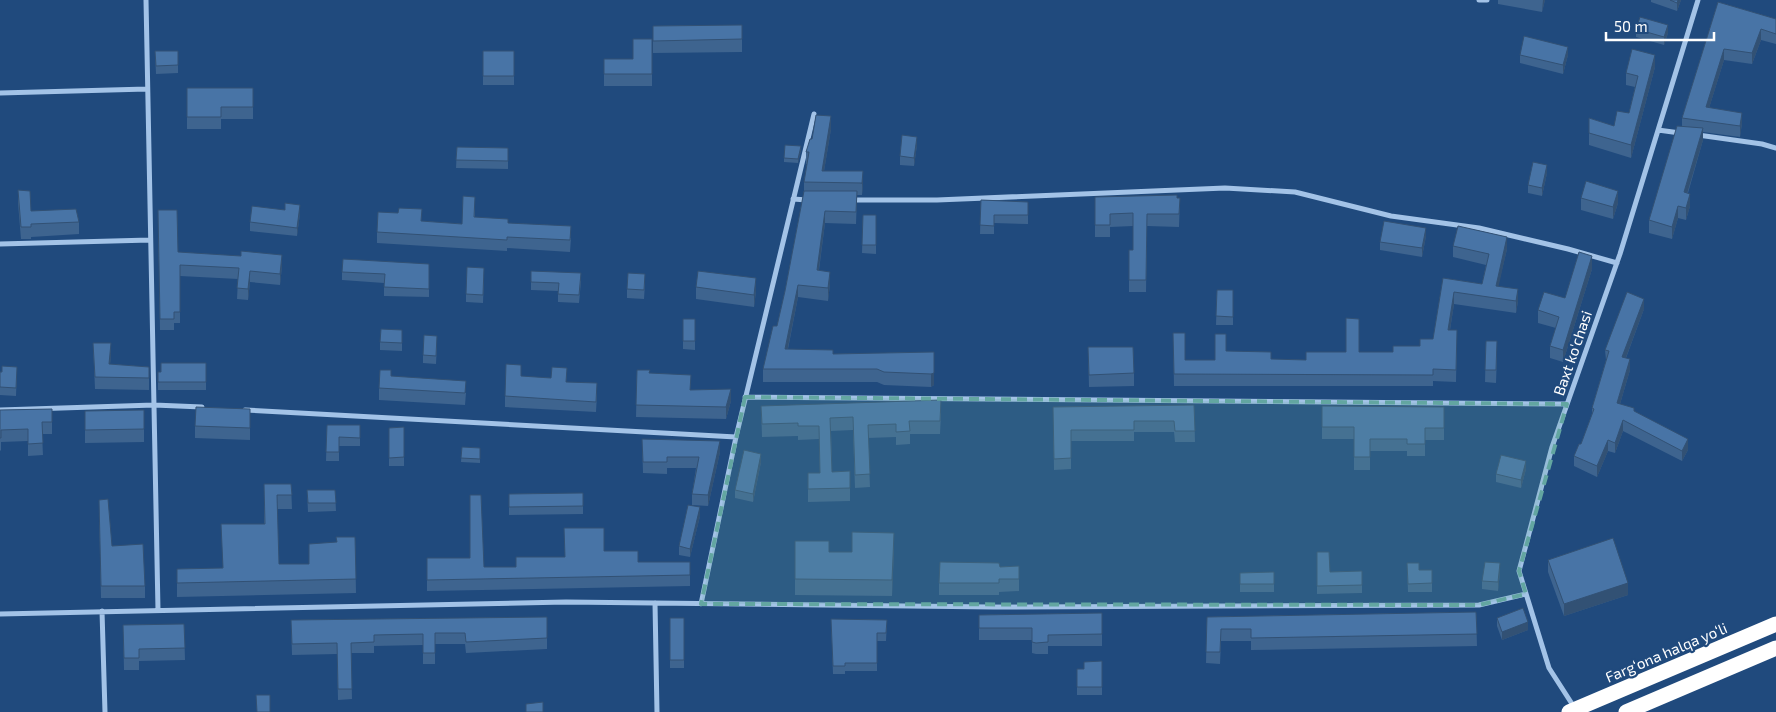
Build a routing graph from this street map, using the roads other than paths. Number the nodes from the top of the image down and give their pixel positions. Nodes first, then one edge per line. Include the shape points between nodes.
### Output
1 (146, 0) edge
2 (1479, 0) edge
3 (1487, 0) edge
4 (1698, 0) edge
5 (147, 90) junction
6 (0, 93) edge
7 (814, 114) edge
8 (1658, 130) junction
9 (1776, 148) edge
10 (793, 200) junction
11 (812, 200) edge
12 (841, 200) edge
13 (150, 240) junction
14 (0, 244) edge
15 (1617, 263) junction
16 (745, 397) junction
17 (154, 404) junction
18 (1567, 404) junction
19 (213, 408) edge
20 (242, 409) edge
21 (0, 410) edge
22 (736, 437) junction
23 (1526, 594) junction
24 (655, 603) junction
25 (701, 604) junction
26 (158, 610) junction
27 (102, 612) junction
28 (0, 614) edge
29 (1776, 624) edge
30 (1776, 648) edge
31 (1573, 711) edge
32 (106, 712) edge
33 (658, 712) edge
34 (1626, 712) edge

1 - 5 street
2 - 3 street
4 - 8 street, Baxt ko'chasi
5 - 6 street
5 - 13 street
7 - 10 street
8 - 9 street
8 - 15 street, Baxt ko'chasi
10 - 11 street
10 - 16 street
12 - 15 street via 937,200 1225,188 1294,192 1391,216 1478,228 1568,248
13 - 14 street
13 - 17 street
15 - 18 street, Baxt ko'chasi
16 - 18 street
16 - 22 street
17 - 19 street
17 - 21 street
17 - 26 street
18 - 23 street, Baxt ko'chasi via 1552,447 1519,571
20 - 22 street
22 - 25 street
23 - 25 street via 1478,605 994,607
23 - 31 street, Baxt ko'chasi via 1549,668
24 - 25 street
24 - 26 street
24 - 33 street
26 - 27 street
27 - 28 street
27 - 32 street
29 - 31 highway, Farg‘ona halqa yo‘li
30 - 34 highway

